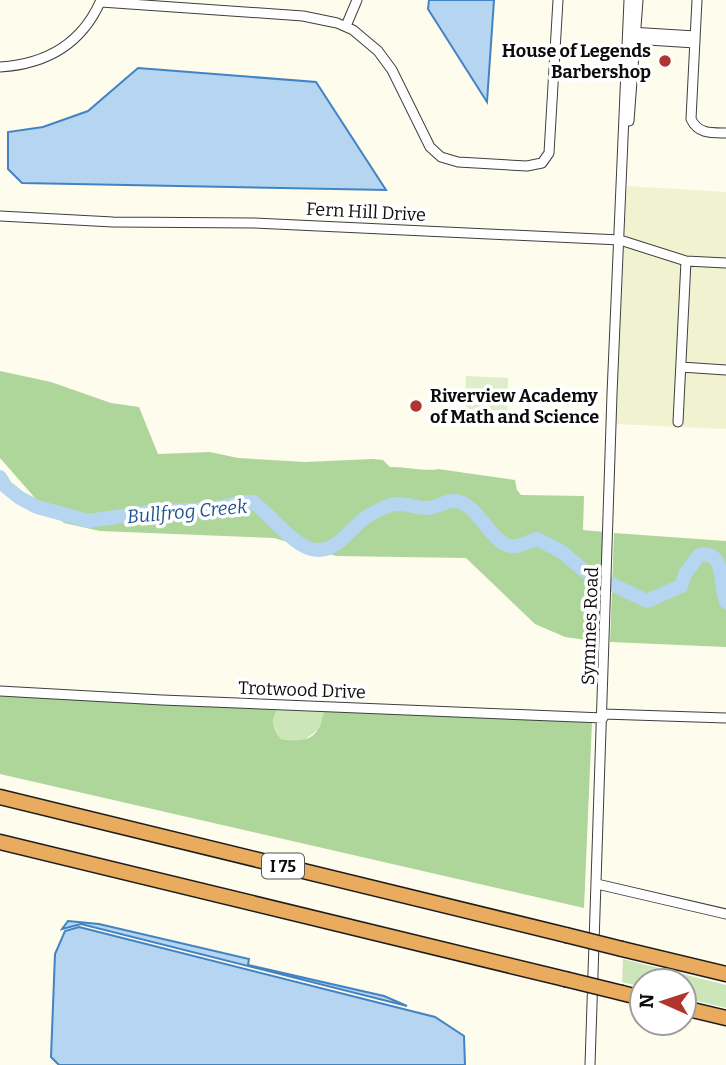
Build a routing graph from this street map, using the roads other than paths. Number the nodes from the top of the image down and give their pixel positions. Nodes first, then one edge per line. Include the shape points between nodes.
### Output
1 (357, 0) edge
2 (558, 0) edge
3 (629, 0) edge
4 (638, 0) edge
5 (697, 0) edge
6 (101, 1) edge
7 (346, 26) junction
8 (631, 36) junction
9 (695, 40) junction
10 (0, 67) edge
11 (726, 133) edge
12 (0, 216) edge
13 (620, 240) junction
14 (686, 261) junction
15 (726, 263) edge
16 (681, 367) junction
17 (726, 370) edge
18 (678, 422) dead end
19 (0, 691) edge
20 (603, 716) junction
21 (726, 718) edge
22 (0, 797) edge
23 (0, 842) edge
24 (597, 884) junction
25 (726, 914) edge
26 (726, 974) edge
27 (628, 994) edge
28 (698, 1011) edge
29 (726, 1018) edge
30 (590, 1065) edge

1 - 7 street
2 - 7 street via 550,145 547,159 536,166 442,158 430,147 386,61
3 - 8 street, Symmes Road
4 - 8 street, Symmes Road
5 - 9 street
6 - 7 street via 303,16
6 - 10 street via 84,30 52,55 33,63
8 - 9 street
8 - 13 street, Symmes Road
9 - 11 street via 691,119 701,131
12 - 13 street, Fern Hill Drive
13 - 14 street, Fern Hill Drive
13 - 20 street, Symmes Road
14 - 15 street, Fern Hill Drive
14 - 16 street
16 - 17 street
16 - 18 street
19 - 20 street, Trotwood Drive
20 - 21 street, Trotwood Drive
20 - 24 street, Symmes Road
22 - 26 highway, I 75, bridge
23 - 27 highway, I 75, bridge
24 - 25 street
24 - 30 street, Symmes Road
28 - 29 highway

